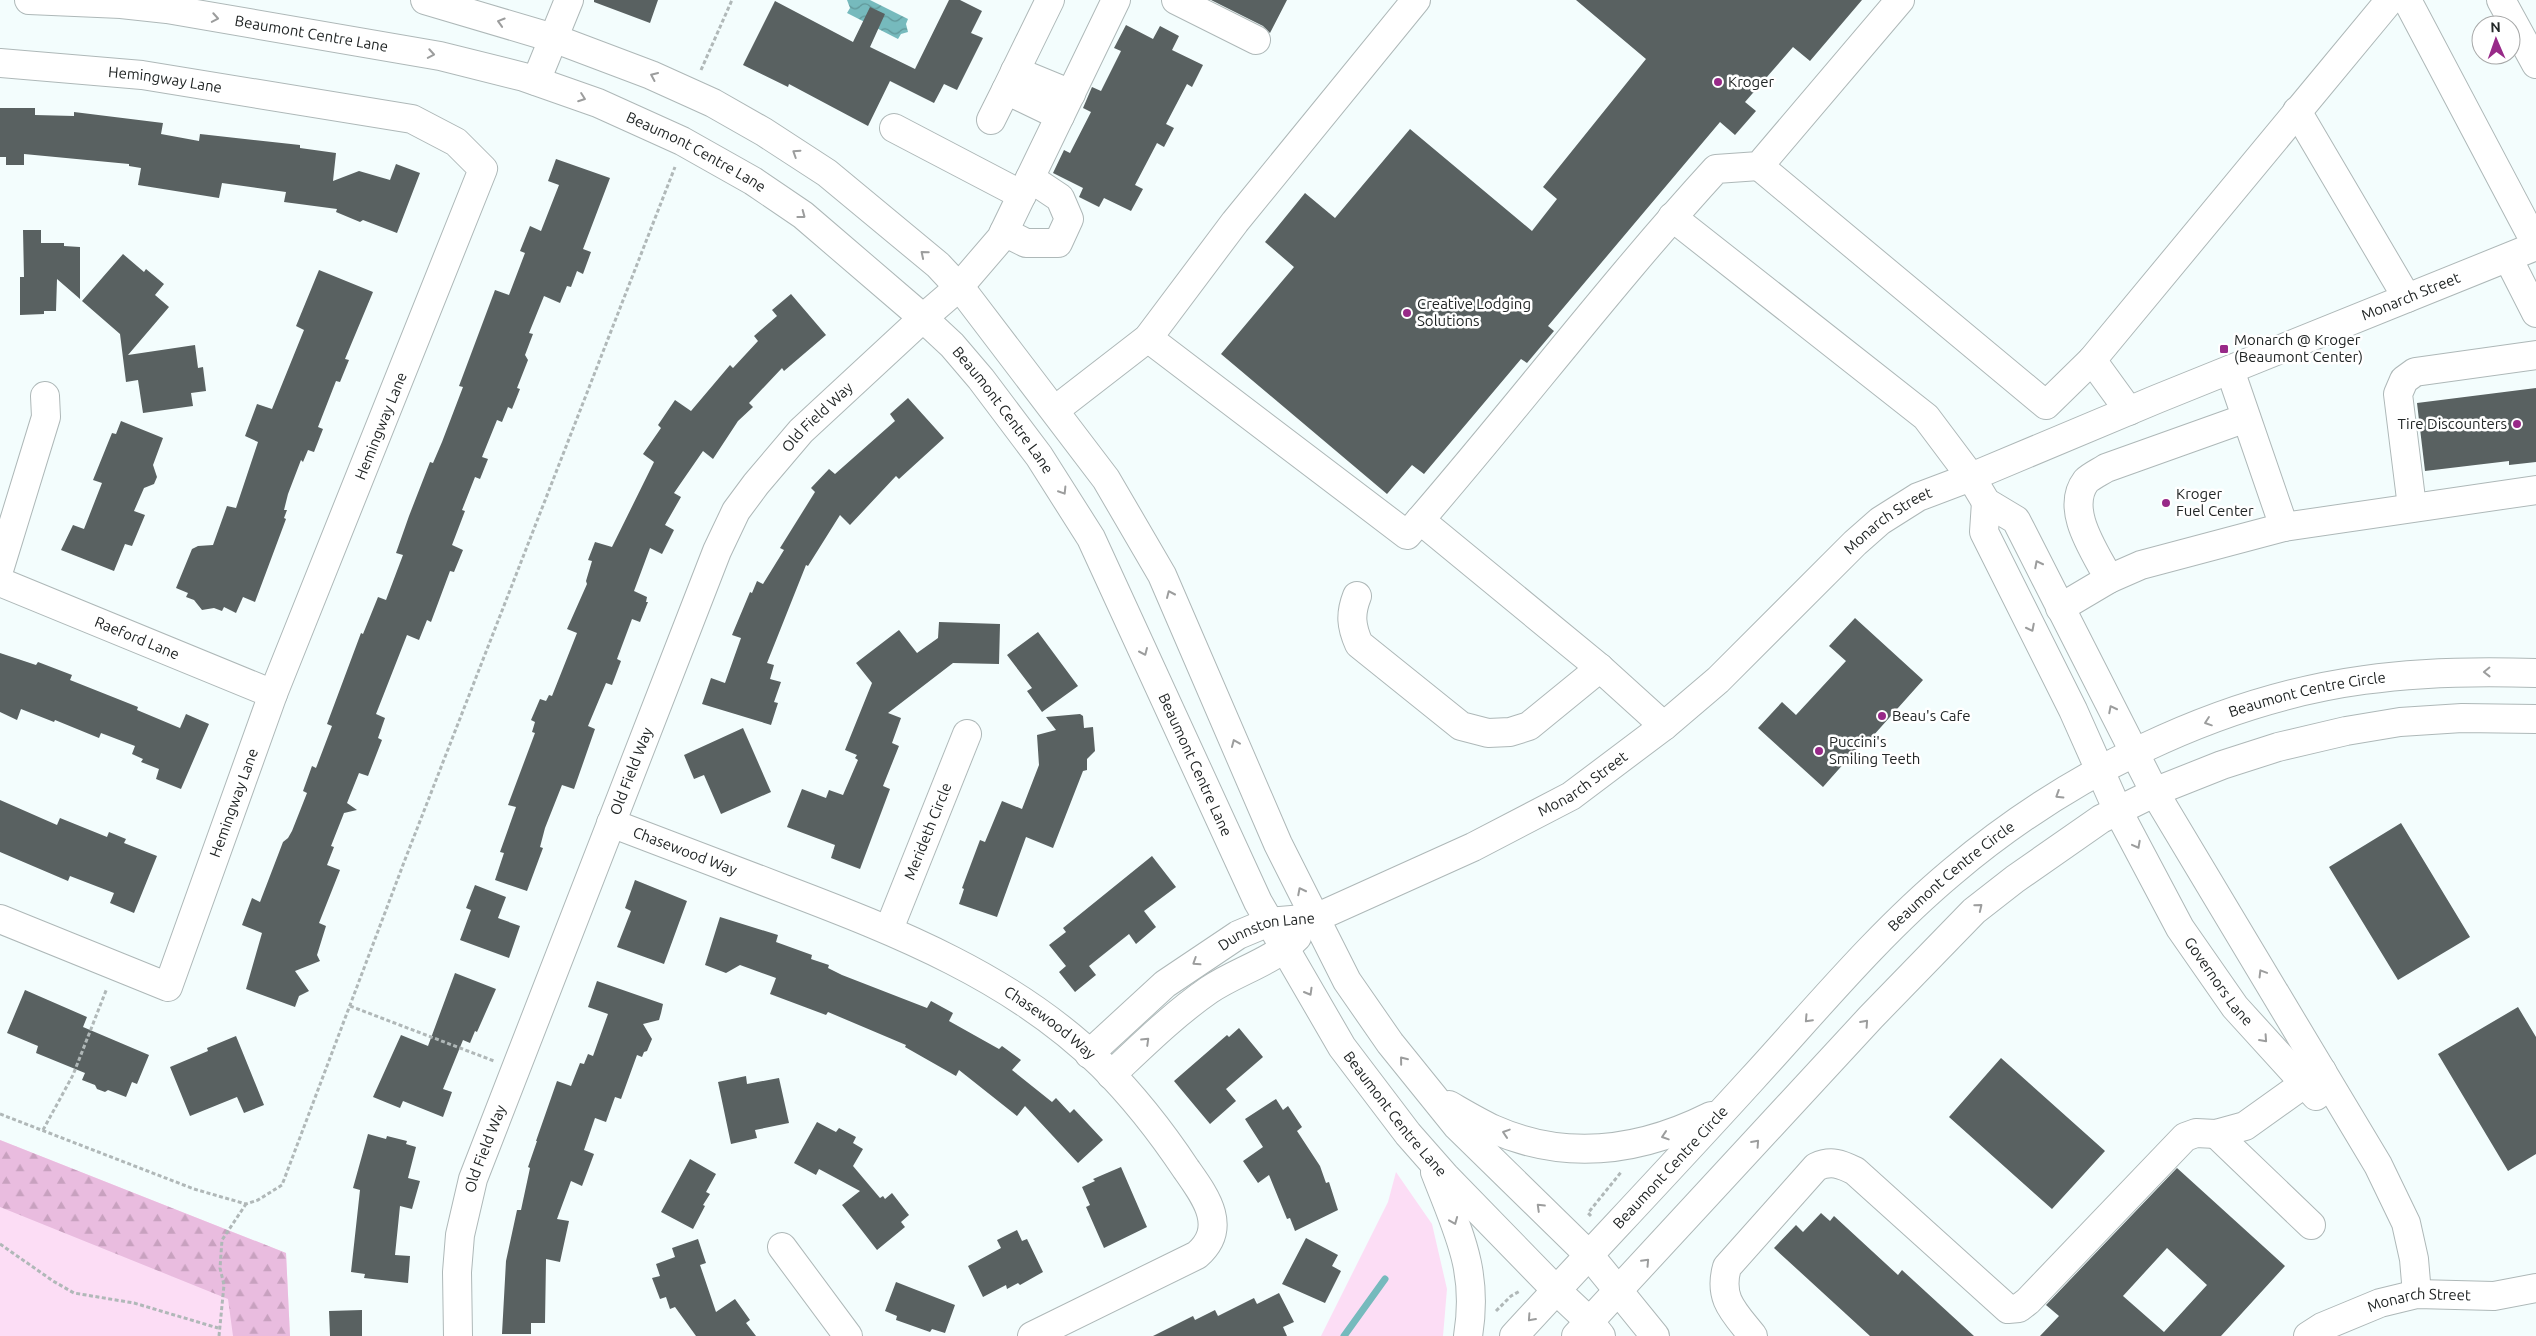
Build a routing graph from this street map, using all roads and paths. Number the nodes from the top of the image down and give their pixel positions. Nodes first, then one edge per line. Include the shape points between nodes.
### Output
1 (29, 0) edge
2 (425, 0) edge
3 (569, 0) edge
4 (732, 0) edge
5 (1050, 0) edge
6 (1116, 0) edge
7 (1176, 0) edge
8 (1416, 0) edge
9 (1900, 0) edge
10 (2390, 0) edge
11 (2407, 0) edge
12 (2501, 0) edge
13 (122, 2) edge
14 (167, 5) edge
15 (553, 38) junction
16 (1256, 40) dead end
17 (0, 63) edge
18 (2536, 64) edge
19 (701, 70) dead end
20 (536, 81) junction
21 (1010, 81) junction
22 (1065, 105) junction
23 (2297, 111) junction
24 (990, 120) dead end
25 (894, 128) dead end
26 (1759, 166) junction
27 (675, 167) dead end
28 (1026, 187) junction
29 (1672, 217) junction
30 (1004, 232) junction
31 (2536, 245) edge
32 (2508, 258) junction
33 (959, 287) junction
34 (2407, 298) junction
35 (2536, 313) edge
36 (922, 318) junction
37 (1148, 338) junction
38 (2536, 355) edge
39 (2092, 360) junction
40 (2230, 370) junction
41 (45, 396) dead end
42 (1056, 410) junction
43 (2129, 411) junction
44 (2246, 418) junction
45 (1972, 477) junction
46 (2536, 490) edge
47 (1986, 502) junction
48 (2412, 507) junction
49 (1420, 520) junction
50 (2284, 527) junction
51 (0, 567) edge
52 (2110, 579) junction
53 (0, 582) edge
54 (1358, 596) dead end
55 (2060, 608) junction
56 (1600, 668) junction
57 (2536, 673) edge
58 (273, 694) junction
59 (2536, 719) edge
60 (1664, 726) junction
61 (967, 734) dead end
62 (2135, 752) junction
63 (2101, 770) junction
64 (2155, 793) junction
65 (2118, 811) junction
66 (611, 823) junction
67 (1315, 918) junction
68 (0, 920) edge
69 (1269, 922) junction
70 (889, 929) junction
71 (1284, 950) junction
72 (117, 966) junction
73 (350, 1006) junction
74 (1089, 1054) junction
75 (516, 1069) junction
76 (1111, 1075) junction
77 (2312, 1077) junction
78 (1434, 1098) junction
79 (1725, 1109) junction
80 (0, 1114) edge
81 (43, 1130) junction
82 (2216, 1134) junction
83 (1430, 1159) junction
84 (1627, 1166) dead end
85 (246, 1204) junction
86 (1597, 1222) dead end
87 (2310, 1225) dead end
88 (0, 1244) edge
89 (782, 1247) dead end
90 (1590, 1256) junction
91 (2536, 1288) edge
92 (1527, 1290) dead end
93 (1556, 1290) junction
94 (1618, 1292) junction
95 (2418, 1294) junction
96 (1493, 1315) dead end
97 (218, 1328) junction
98 (1589, 1331) edge
99 (2324, 1332) edge
100 (220, 1336) edge
101 (458, 1336) edge
102 (848, 1336) edge
103 (1032, 1336) edge
104 (1468, 1336) edge
105 (1514, 1336) edge
106 (1655, 1336) edge
107 (1752, 1336) edge

1 - 13 street, Beaumont Centre Lane
15 -> 2 street
3 - 15 street
4 - 19 path
5 - 21 street
6 - 22 street, Old Field Way
7 - 16 street
8 - 37 street via 1235,222
9 - 26 street
10 - 23 street
11 - 31 street
12 - 18 street
13 - 14 street, Beaumont Centre Lane
14 -> 20 street, Beaumont Centre Lane via 440,56
15 - 20 street
33 -> 15 street via 938,265 827,173 764,132 713,103 651,75
17 - 58 street, Hemingway Lane via 142,75 412,119 456,142 483,169
20 -> 36 street, Beaumont Centre Lane via 647,124 753,181 803,215
21 - 22 street
21 - 24 street
22 - 28 street, Old Field Way
23 - 34 street
23 - 39 street
25 - 28 street
26 - 29 street via 1716,169
26 - 39 street via 2046,405
27 - 73 path
28 - 30 street, Old Field Way
28 - 30 street via 1060,198 1069,219 1058,243 1026,243
29 - 45 street via 1926,417
29 - 49 street
30 - 33 street, Old Field Way
31 - 32 street, Monarch Street
32 - 34 street, Monarch Street
32 - 35 street
33 - 36 street, Old Field Way
33 - 42 street
34 - 40 street, Monarch Street
36 - 66 street, Old Field Way via 801,431 736,511 717,551
36 -> 69 street, Beaumont Centre Lane via 952,345 981,379 1039,456 1091,538
37 - 42 street
37 - 49 street via 1407,535
38 - 48 street via 2415,372 2404,380 2398,394
39 - 43 street
40 - 43 street, Monarch Street
40 - 44 street
41 - 51 street via 46,417
67 -> 42 street via 1278,844 1162,575 1106,479
43 - 45 street, Monarch Street
44 - 50 street
44 - 52 street via 2106,468 2087,481 2078,498 2080,520
45 - 47 street
45 - 60 street, Monarch Street via 1918,497 1880,520 1718,680
46 - 48 street
55 -> 47 street, Governors Lane via 2016,520
47 -> 63 street, Governors Lane via 1984,532
48 - 50 street
49 - 56 street
50 - 52 street via 2141,565
52 - 55 street
53 - 58 street, Raeford Lane
54 - 56 street via 1351,610 1353,629 1360,644 1460,726 1488,733 1510,732 1528,726
62 -> 55 street, Governors Lane
56 - 60 street
57 -> 62 street, Beaumont Centre Circle via 2451,673 2364,680 2318,689 2257,705
58 - 72 street, Hemingway Lane via 168,987
59 - 64 street via 2462,718 2400,722 2346,731 2241,759
60 - 67 street, Monarch Street via 1571,796 1473,847
61 - 70 street, Merideth Circle
62 - 63 street, Beaumont Centre Circle
62 - 64 street, Governors Lane
63 - 65 street, Governors Lane
63 -> 79 street, Beaumont Centre Circle via 1993,839 1924,897 1864,957
64 - 65 street
77 -> 64 street, Governors Lane
65 -> 77 street, Governors Lane via 2180,928 2235,1007
94 -> 65 street via 1871,1017 1974,911 2014,879
66 - 70 street, Chasewood Way
66 - 75 street, Old Field Way
67 - 69 street, Dunnston Lane
67 - 71 street, Dunnston Lane
78 -> 67 street via 1347,981
68 - 72 street, Hemingway Lane
69 - 71 street, Beaumont Centre Lane
69 -> 74 street, Dunnston Lane via 1238,935 1165,984
70 - 74 street, Chasewood Way via 956,961 1009,994 1056,1026
76 -> 71 street, Dunnston Lane via 1186,1006 1211,988
71 -> 83 street, Beaumont Centre Lane via 1342,1047 1371,1088
72 - 81 path via 73,1075
73 - 75 path
73 - 85 path via 282,1186
74 - 76 street, Chasewood Way
75 - 101 street, Old Field Way via 474,1179 460,1235
76 - 103 street, Chasewood Way via 1174,1150 1206,1198 1212,1209 1211,1233 1205,1248 1197,1255
77 - 82 street via 2245,1126
77 - 95 street, Governors Lane via 2378,1164 2406,1223
79 -> 78 street via 1681,1131 1645,1143 1604,1149 1569,1149 1493,1129
90 -> 78 street via 1457,1126
79 - 90 street, Beaumont Centre Circle
80 - 81 path
81 - 85 path via 194,1189
82 - 87 street
82 - 107 street via 2196,1133 2185,1137 2028,1301 2019,1308 2008,1309 1855,1171 1840,1163 1825,1163 1816,1168 1726,1267 1722,1282 1726,1298
83 - 93 street, Beaumont Centre Lane
83 -> 104 street via 1468,1259 1471,1288
84 - 86 path via 1588,1213
85 - 97 path via 222,1240 220,1268 224,1292
88 - 97 path via 74,1293 134,1303
89 - 102 street
90 - 93 street, Beaumont Centre Circle
90 - 94 street
91 - 95 street, Monarch Street via 2494,1296
92 - 96 path via 1511,1296
93 - 98 street, Beaumont Centre Lane
93 -> 105 street, Beaumont Centre Circle
94 - 98 street
94 - 106 street
95 - 99 street, Monarch Street via 2380,1303
97 - 100 path

